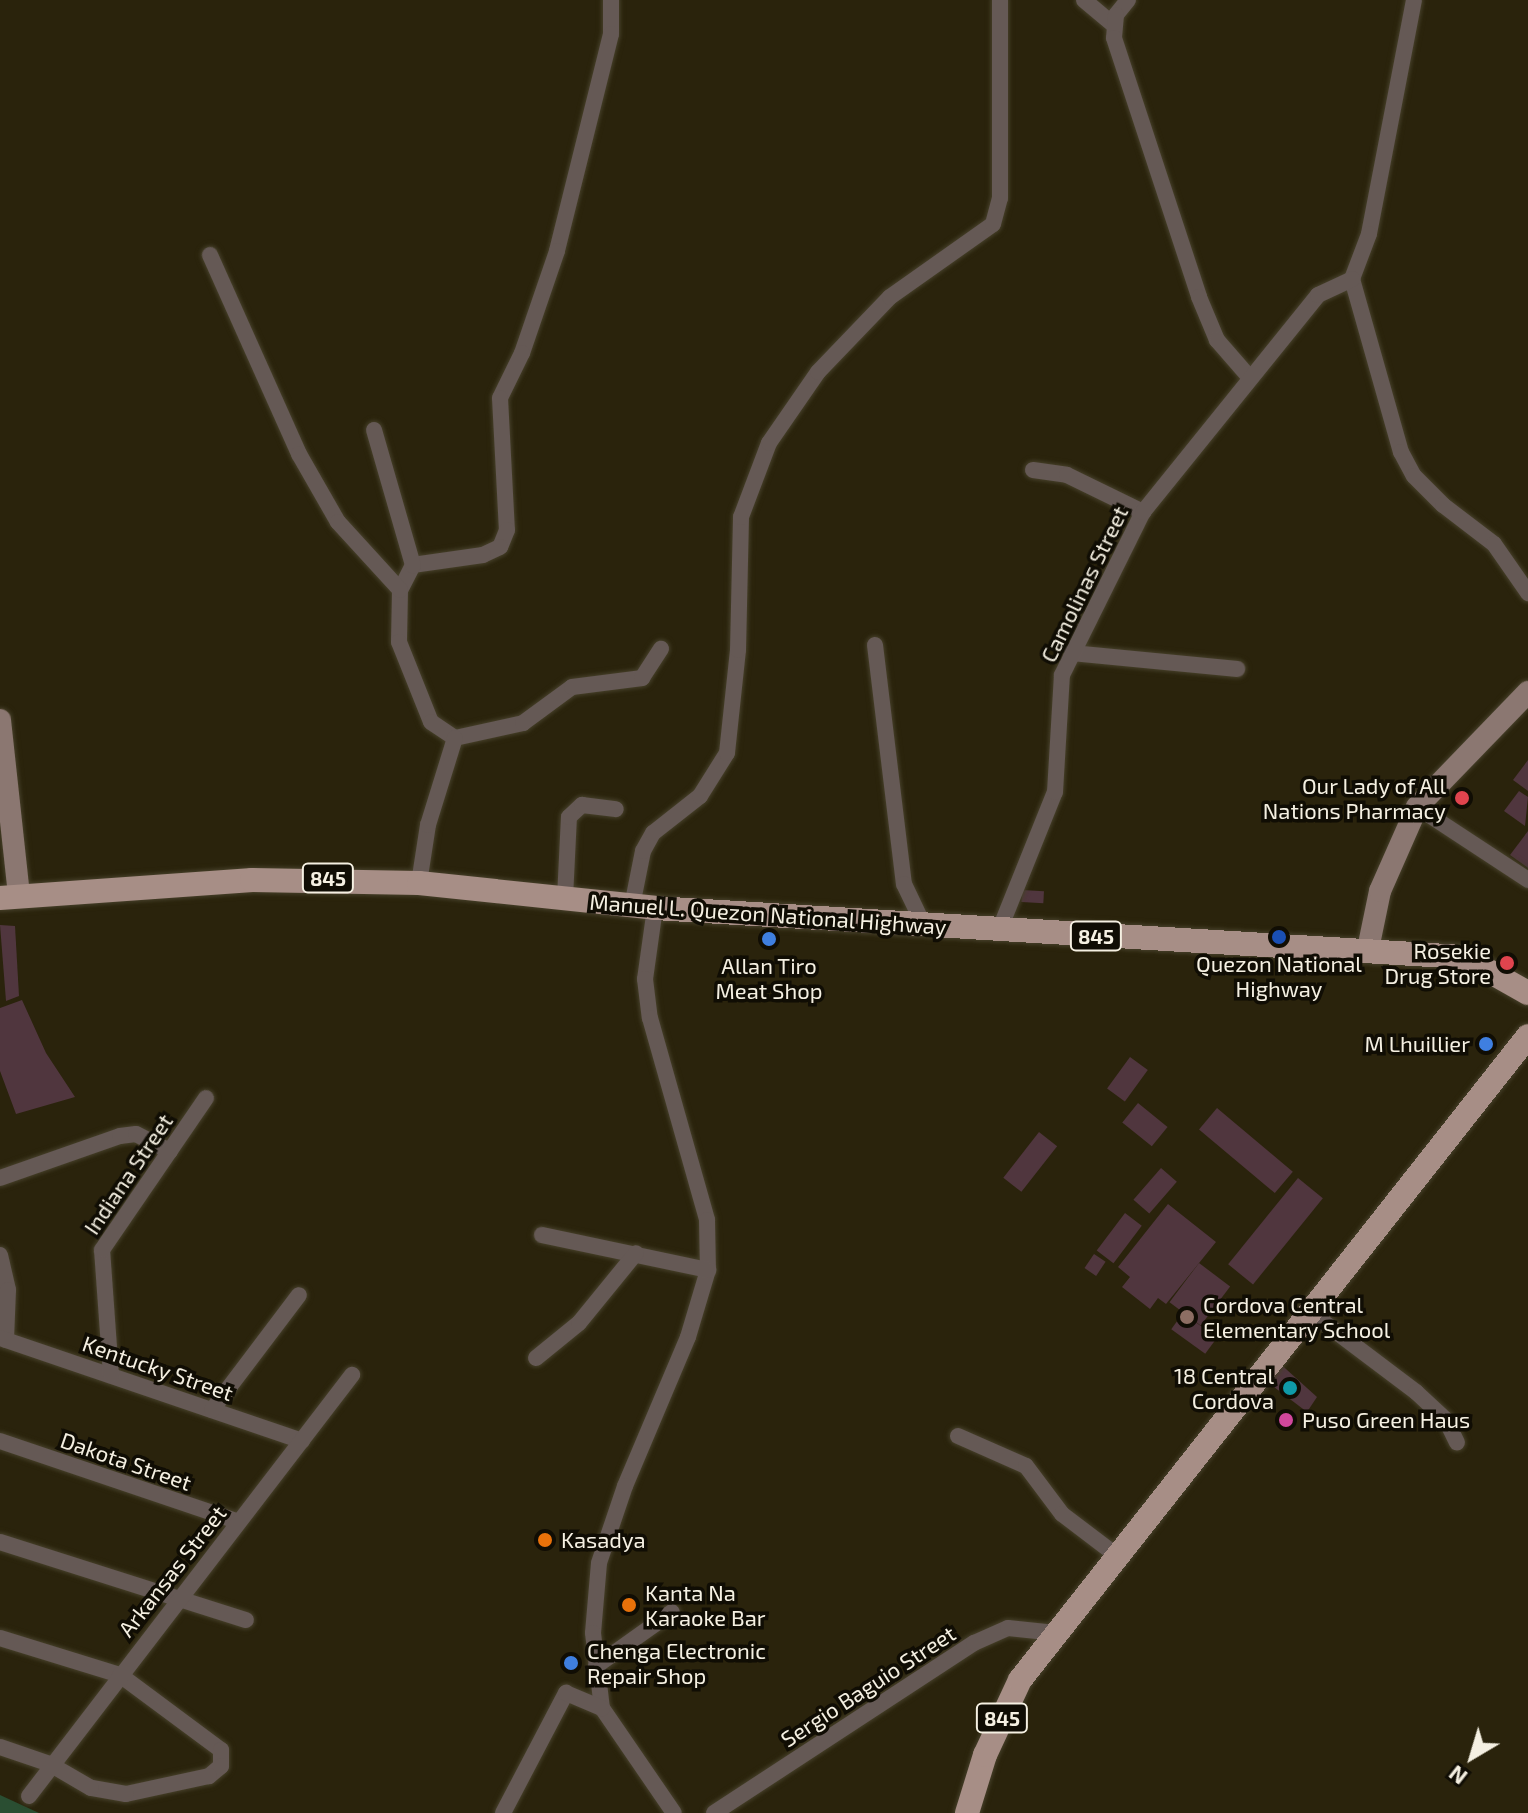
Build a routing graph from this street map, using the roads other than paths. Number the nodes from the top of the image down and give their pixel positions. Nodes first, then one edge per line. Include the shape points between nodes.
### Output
1 (611, 0) edge
2 (1000, 0) edge
3 (1084, 0) edge
4 (1128, 0) edge
5 (1414, 0) edge
6 (1114, 25) junction
7 (210, 255) dead end
8 (1352, 279) junction
9 (1250, 378) junction
10 (374, 430) dead end
11 (1033, 470) dead end
12 (1143, 512) junction
13 (413, 565) junction
14 (400, 590) junction
15 (1528, 593) edge
16 (875, 645) dead end
17 (661, 649) dead end
18 (1072, 653) junction
19 (1237, 669) dead end
20 (1528, 692) edge
21 (0, 720) edge
22 (455, 738) junction
23 (1417, 807) junction
24 (616, 809) dead end
25 (1528, 880) edge
26 (419, 883) junction
27 (9, 897) edge
28 (565, 898) junction
29 (643, 907) junction
30 (924, 926) junction
31 (999, 931) junction
32 (1368, 949) junction
33 (1528, 993) edge
34 (1528, 1036) edge
35 (206, 1098) dead end
36 (170, 1151) junction
37 (0, 1178) edge
38 (542, 1235) dead end
39 (636, 1253) junction
40 (0, 1255) edge
41 (708, 1270) junction
42 (299, 1295) dead end
43 (1310, 1312) junction
44 (3, 1339) edge
45 (536, 1358) dead end
46 (111, 1375) junction
47 (352, 1375) dead end
48 (212, 1410) junction
49 (958, 1436) dead end
50 (0, 1441) edge
51 (302, 1441) junction
52 (1457, 1443) dead end
53 (239, 1522) junction
54 (0, 1542) edge
55 (1116, 1555) junction
56 (178, 1600) junction
57 (672, 1612) dead end
58 (246, 1620) dead end
59 (1056, 1633) junction
60 (0, 1638) edge
61 (596, 1666) junction
62 (120, 1675) junction
63 (602, 1708) junction
64 (0, 1747) edge
65 (50, 1764) junction
66 (29, 1796) dead end
67 (503, 1813) edge
68 (674, 1813) edge
69 (714, 1813) edge
70 (967, 1813) edge

1 - 13 street via 611,34 557,251 522,353 500,398 507,530 500,547 483,555
2 - 29 street via 1000,198 993,224 890,297 818,372 769,443 741,517 738,650 727,753 700,796 653,833 643,851
3 - 6 street
4 - 6 street
5 - 8 street via 1369,234
6 - 9 street via 1199,297 1217,340
7 - 14 street via 299,454 338,522
8 - 9 street, Camolinas Street via 1318,295
8 - 15 street via 1401,452 1414,476 1494,544
9 - 12 street, Camolinas Street
10 - 13 street
11 - 12 street via 1067,475
12 - 18 street, Camolinas Street
13 - 14 street
14 - 22 street via 399,642 419,702 431,722
16 - 30 street via 904,884
17 - 22 street via 642,678 572,687 558,693 538,715 509,729
18 - 19 street
18 - 31 street, Camolinas Street via 1058,697 1055,792
20 - 23 street
21 - 27 street
22 - 26 street via 428,825
23 - 25 street
23 - 32 street via 1380,891
24 - 28 street via 582,805 569,817
26 - 27 main road, Manuel L. Quezon National Highway / 845 via 292,878
26 - 28 main road, Manuel L. Quezon National Highway / 845
28 - 29 main road, Manuel L. Quezon National Highway / 845
29 - 30 main road, Manuel L. Quezon National Highway / 845
29 - 41 street via 650,1018 707,1220
30 - 31 main road, Manuel L. Quezon National Highway / 845
31 - 32 main road, Manuel L. Quezon National Highway / 845
32 - 33 main road, Manuel L. Quezon National Highway / 845 via 1464,957
34 - 43 main road, 845
35 - 36 street, Indiana Street
36 - 37 street via 136,1134 120,1136
36 - 46 street, Indiana Street via 102,1250
38 - 39 street
39 - 41 street
39 - 45 street via 579,1323
40 - 44 street via 8,1290
41 - 61 street via 688,1337 625,1486 599,1563
42 - 48 street
43 - 52 street via 1416,1392 1446,1420
43 - 55 main road, 845
44 - 46 street, Kentucky Street
46 - 48 street, Kentucky Street
47 - 51 street, Arkansas Street
48 - 51 street, Kentucky Street
49 - 55 street via 1026,1466 1062,1514
50 - 53 street, Dakota Street
51 - 53 street, Arkansas Street
53 - 56 street, Arkansas Street
54 - 56 street
55 - 59 main road, 845
56 - 58 street
56 - 62 street, Arkansas Street
57 - 61 street
59 - 69 street, Sergio Baguio Street via 1008,1628 974,1643
59 - 70 main road, 845 via 1020,1680 985,1755
60 - 62 street
61 - 63 street
62 - 65 street, Arkansas Street
62 - 65 street via 221,1750 221,1766 209,1776 126,1794 91,1788
63 - 67 street via 566,1693
63 - 68 street
64 - 65 street
65 - 66 street, Arkansas Street

